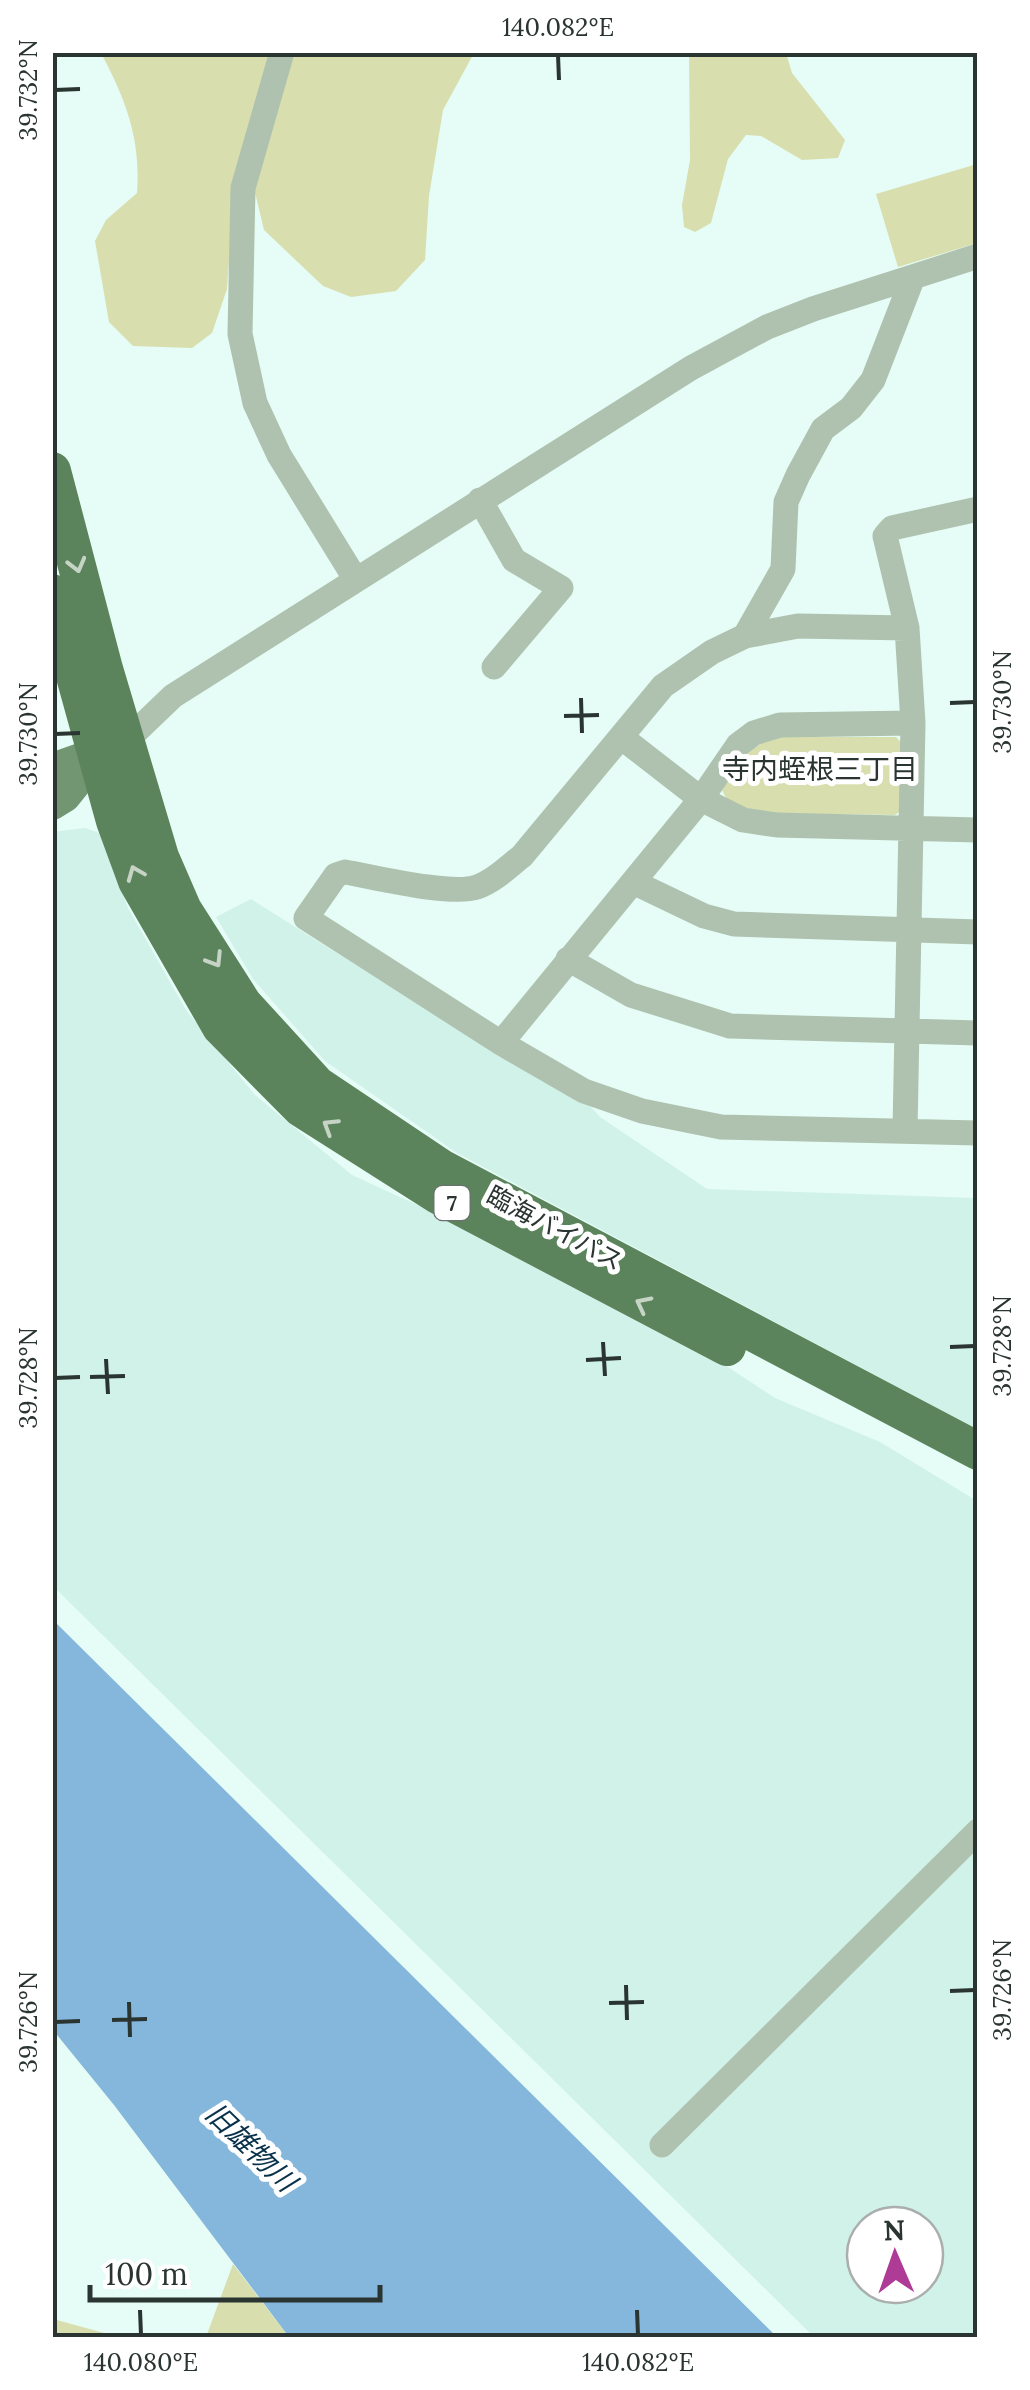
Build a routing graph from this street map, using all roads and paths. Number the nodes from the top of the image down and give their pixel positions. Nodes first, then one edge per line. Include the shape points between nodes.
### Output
1 (282, 52) edge
2 (978, 256) edge
3 (913, 277) junction
4 (52, 471) edge
5 (480, 500) junction
6 (978, 509) edge
7 (356, 580) junction
8 (52, 594) edge
9 (907, 628) junction
10 (745, 636) junction
11 (494, 666) dead end
12 (913, 723) junction
13 (621, 737) junction
14 (112, 748) junction
15 (52, 770) edge
16 (701, 799) junction
17 (52, 804) edge
18 (913, 826) junction
19 (978, 830) edge
20 (634, 882) junction
21 (910, 930) junction
22 (978, 932) edge
23 (568, 959) junction
24 (908, 1031) junction
25 (978, 1033) edge
26 (501, 1043) junction
27 (905, 1130) junction
28 (978, 1133) edge
29 (978, 1451) edge
30 (978, 1478) edge
31 (978, 1831) edge
32 (662, 2145) dead end

1 - 7 street via 243,188 240,334 255,403 279,455
2 - 3 street
3 - 5 street via 767,328
3 - 10 street via 872,380 823,429 798,475 786,502 783,570
4 -> 14 highway, 臨海バイパス / 7
5 - 7 street
5 - 11 street via 514,560 561,588
6 - 9 street via 892,528 885,536
7 - 14 street via 174,696
8 - 14 highway, 臨海バイパス / 7
9 - 10 street via 798,626
9 - 12 street
10 - 13 street via 663,686
12 - 16 street via 780,725 754,733
12 - 18 street
13 - 16 street
13 - 26 street via 522,856 497,876 474,888 445,888 345,872 306,918
14 - 15 main road
14 - 17 main road
14 -> 29 highway, 臨海バイパス / 7 via 182,910 242,1004 317,1085 441,1168
30 -> 14 highway, 臨海バイパス / 7 via 488,1223 301,1108 221,1028 137,881 115,821
16 - 18 street via 743,820 776,826
16 - 20 street
18 - 19 street
18 - 21 street
20 - 21 street via 734,924
20 - 23 street
21 - 22 street
21 - 24 street
23 - 24 street via 632,995 730,1026
23 - 26 street
24 - 25 street
24 - 27 street
26 - 27 street via 584,1091 642,1111 721,1126
27 - 28 street
31 - 32 street

